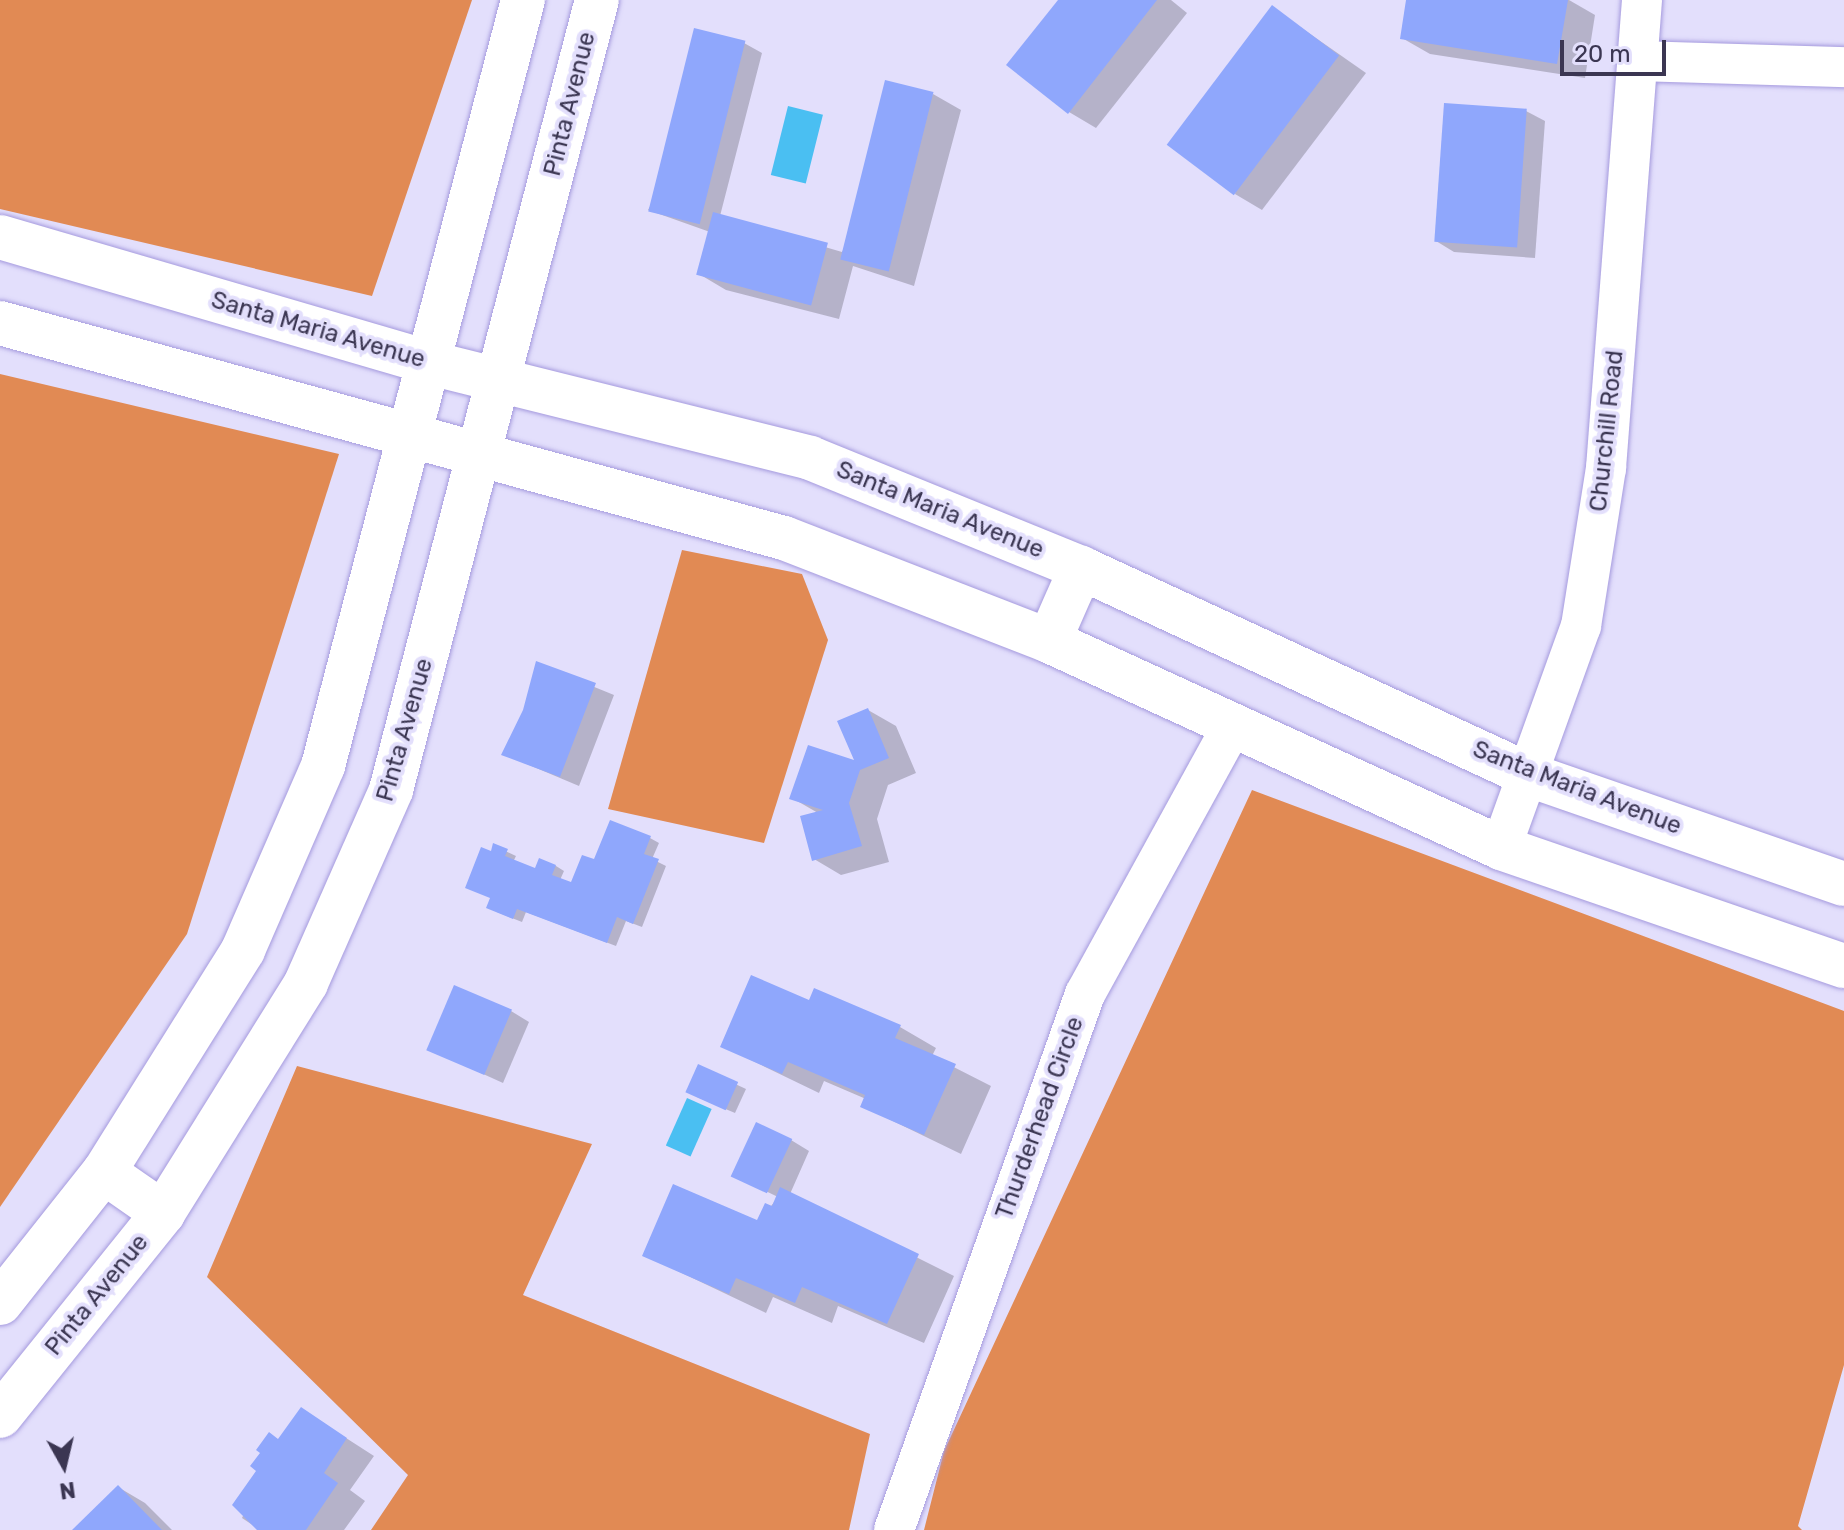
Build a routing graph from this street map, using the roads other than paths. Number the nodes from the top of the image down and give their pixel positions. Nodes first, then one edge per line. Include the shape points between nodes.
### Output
1 (523, 0) edge
2 (597, 0) edge
3 (1642, 0) edge
4 (1640, 61) junction
5 (1844, 67) edge
6 (0, 237) edge
7 (0, 323) edge
8 (430, 363) junction
9 (499, 381) junction
10 (411, 440) junction
11 (480, 457) junction
12 (1081, 568) junction
13 (1049, 641) junction
14 (1232, 727) junction
15 (1526, 774) junction
16 (1501, 848) junction
17 (1844, 884) edge
18 (1844, 966) edge
19 (104, 1172) junction
20 (163, 1213) junction
21 (0, 1303) edge
22 (0, 1416) edge
23 (894, 1530) edge

1 - 8 street
2 - 9 street, Pinta Avenue
3 - 4 street, Churchill Road
4 - 5 street
4 - 15 street, Churchill Road via 1606,468 1594,547 1581,626
6 - 8 street, Santa Maria Avenue
7 - 10 street
8 - 9 street, Santa Maria Avenue
8 - 10 street
9 - 11 street, Pinta Avenue
9 - 12 street, Santa Maria Avenue via 810,458
10 - 11 street
10 - 19 street via 323,766 243,950
11 - 13 street via 784,538
11 - 20 street, Pinta Avenue via 391,790 306,983
12 - 13 street
12 - 15 street, Santa Maria Avenue
13 - 14 street
14 - 16 street
14 - 23 street, Thurderhead Circle via 1085,994
15 - 16 street, Churchill Road
15 - 17 street, Santa Maria Avenue
16 - 18 street
19 - 20 street
19 - 21 street
20 - 22 street, Pinta Avenue

